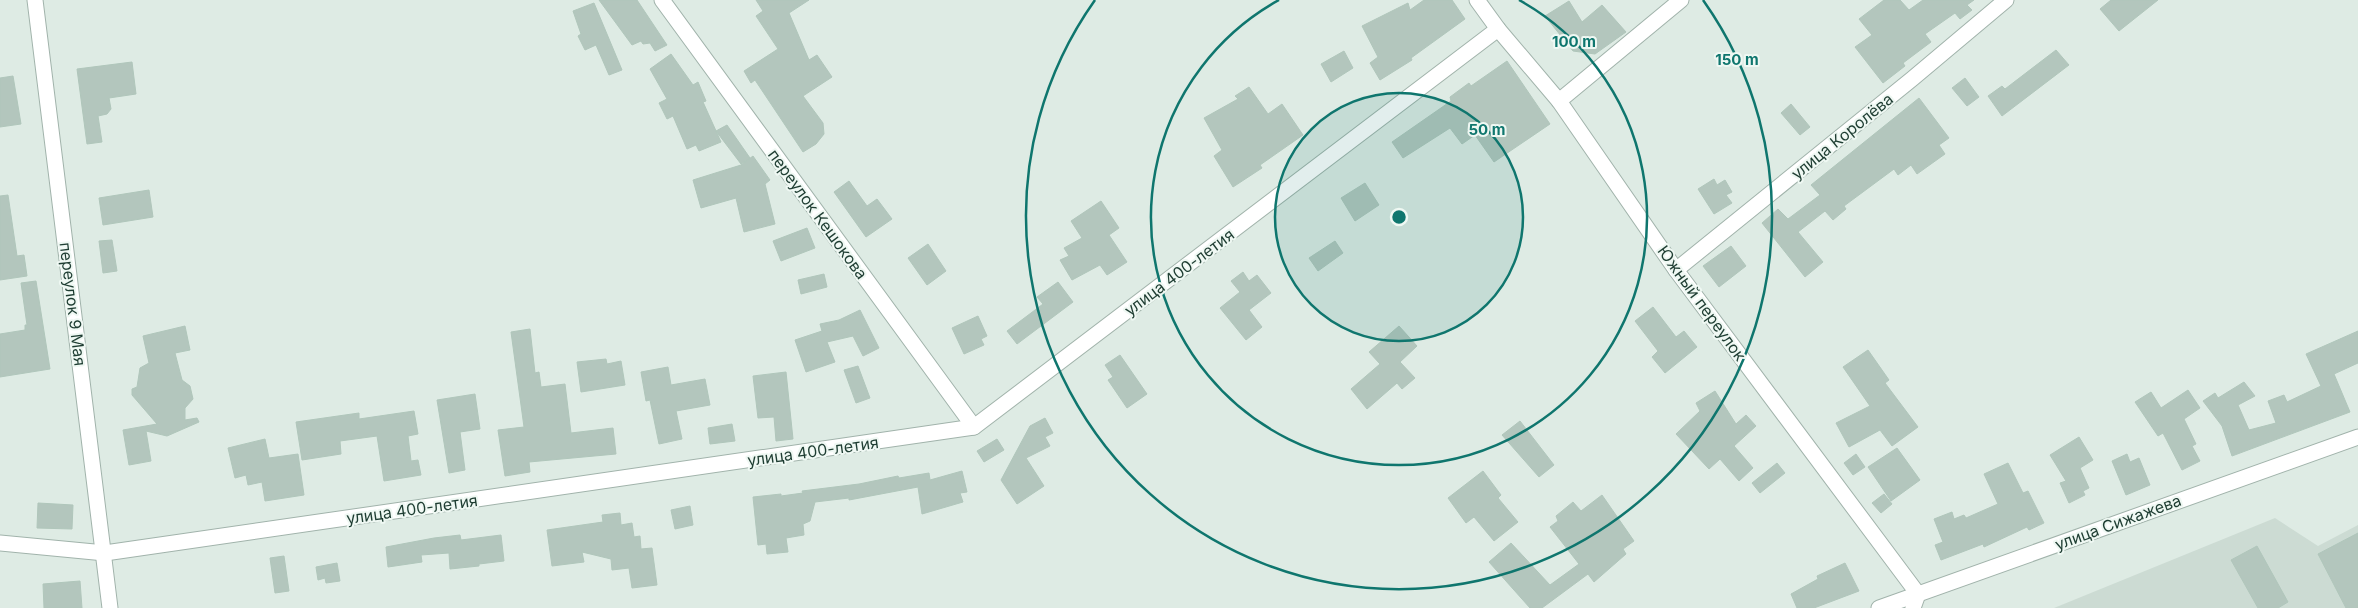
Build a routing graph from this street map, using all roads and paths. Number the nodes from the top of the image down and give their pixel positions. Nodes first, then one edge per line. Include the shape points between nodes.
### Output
1 (35, 0) edge
2 (662, 0) edge
3 (1477, 0) edge
4 (1681, 0) edge
5 (2006, 0) edge
6 (1498, 29) junction
7 (1559, 102) junction
8 (1676, 270) junction
9 (974, 427) junction
10 (2358, 437) edge
11 (0, 543) edge
12 (105, 553) junction
13 (1916, 601) edge
14 (110, 608) edge
15 (1879, 608) edge

1 - 12 street, переулок 9 Мая
2 - 9 street, переулок Кешокова
3 - 6 street, Южный переулок
4 - 7 street
5 - 8 street, улица Королёва
6 - 7 street, Южный переулок
6 - 9 street, улица 400-летия
7 - 8 street, Южный переулок
8 - 13 street, Южный переулок
9 - 12 street, улица 400-летия
10 - 13 street, улица Сижажева
11 - 12 street, улица 400-летия
12 - 14 street, переулок 9 Мая
13 - 15 street, улица Сижажева

